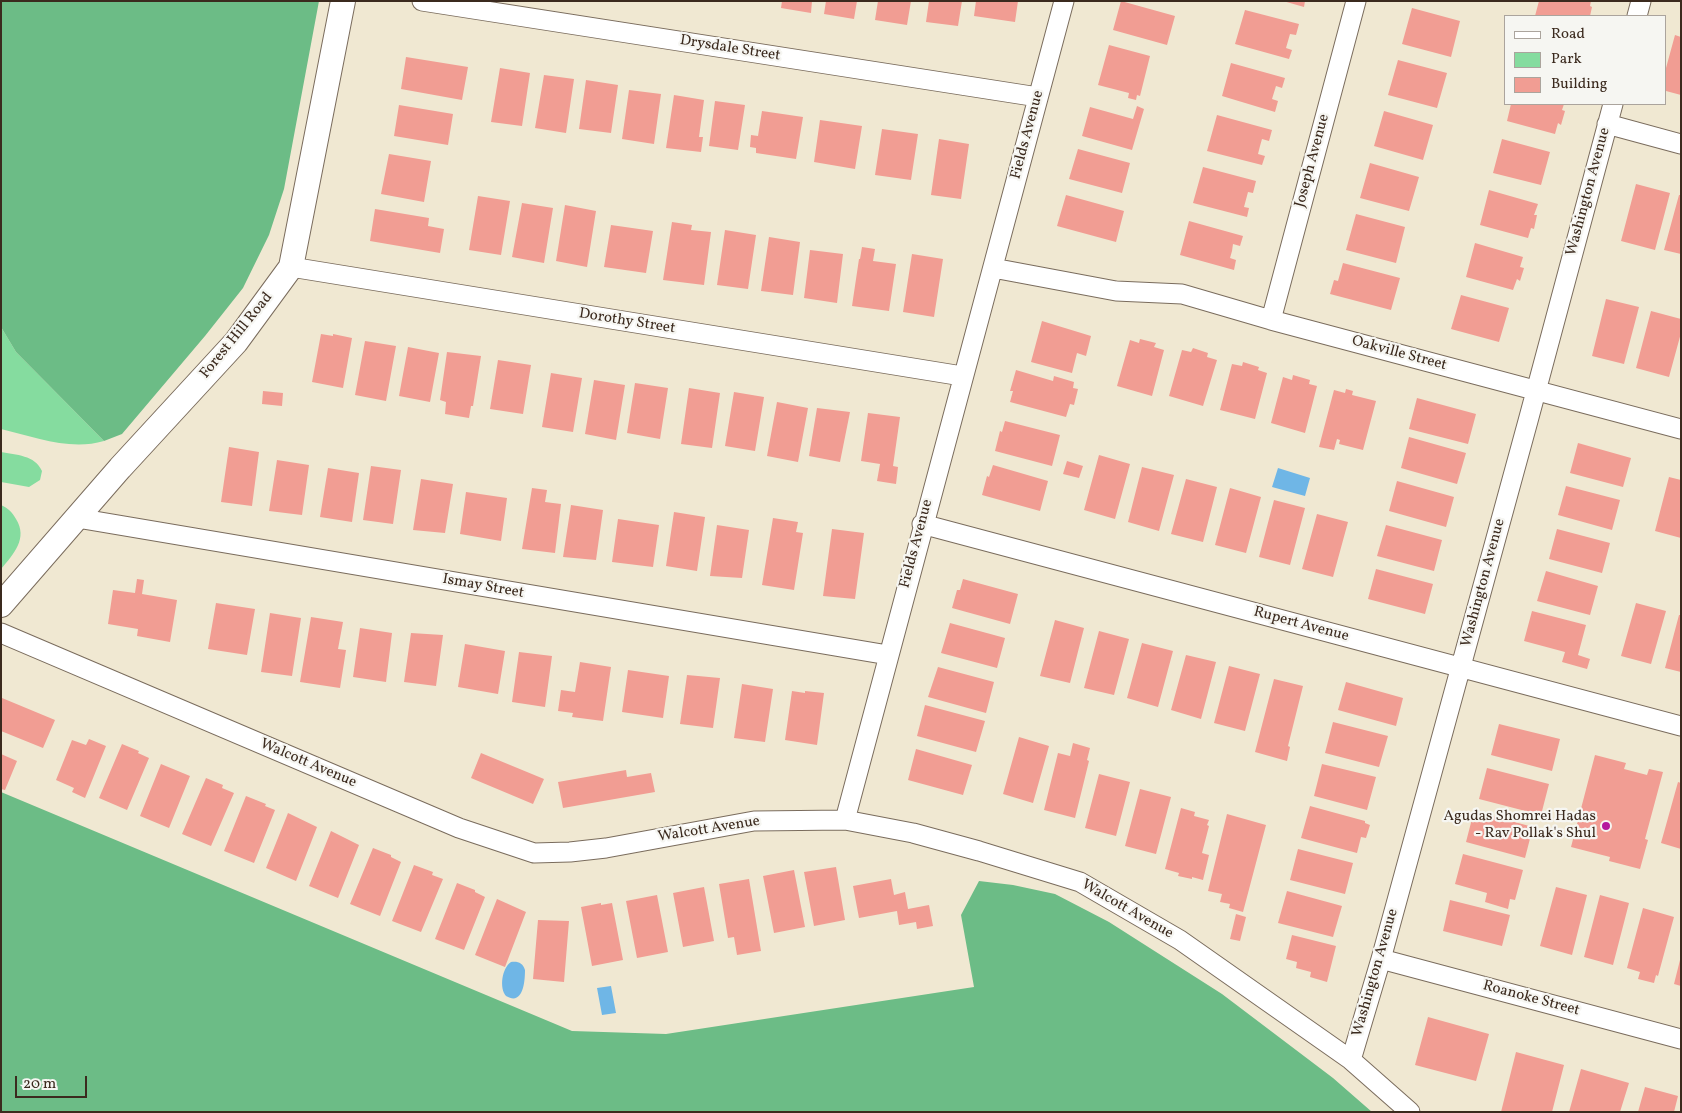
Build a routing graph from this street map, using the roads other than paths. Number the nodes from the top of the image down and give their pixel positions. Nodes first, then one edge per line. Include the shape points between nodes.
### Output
1 (343, 1) edge
2 (422, 1) edge
3 (1064, 1) edge
4 (1356, 1) edge
5 (1641, 1) edge
6 (1636, 15) edge
7 (1038, 97) junction
8 (1613, 105) edge
9 (1607, 124) junction
10 (1681, 144) edge
11 (291, 267) junction
12 (993, 268) junction
13 (1271, 320) junction
14 (962, 376) junction
15 (1537, 391) junction
16 (1681, 429) edge
17 (77, 518) junction
18 (922, 524) junction
19 (1, 604) edge
20 (1, 633) edge
21 (888, 655) junction
22 (1461, 668) junction
23 (1681, 726) edge
24 (845, 820) junction
25 (1381, 959) junction
26 (1681, 1039) edge
27 (1351, 1060) junction
28 (1410, 1112) edge

1 - 11 street, Forest Hill Road
2 - 7 street, Drysdale Street
3 - 7 street, Fields Avenue
4 - 13 street, Joseph Avenue
5 - 6 street
7 - 12 street, Fields Avenue
8 - 9 street, Washington Avenue
9 - 10 street
9 - 15 street, Washington Avenue
11 - 14 street, Dorothy Street
11 - 17 street, Forest Hill Road via 236,342
12 - 13 street, Oakville Street via 1116,291 1182,294
12 - 14 street, Fields Avenue
13 - 15 street, Oakville Street
14 - 18 street, Fields Avenue
15 - 16 street, Oakville Street
15 - 22 street, Washington Avenue
17 - 19 street, Forest Hill Road
17 - 21 street, Ismay Street
18 - 21 street, Fields Avenue
18 - 22 street, Rupert Avenue
20 - 24 street, Walcott Avenue via 450,824 534,853 606,848 754,821
21 - 24 street, Fields Avenue
22 - 23 street, Rupert Avenue
22 - 25 street, Washington Avenue
24 - 27 street, Walcott Avenue via 932,838 1080,882 1180,940
25 - 26 street, Roanoke Street
25 - 27 street, Washington Avenue
27 - 28 street, Walcott Avenue

